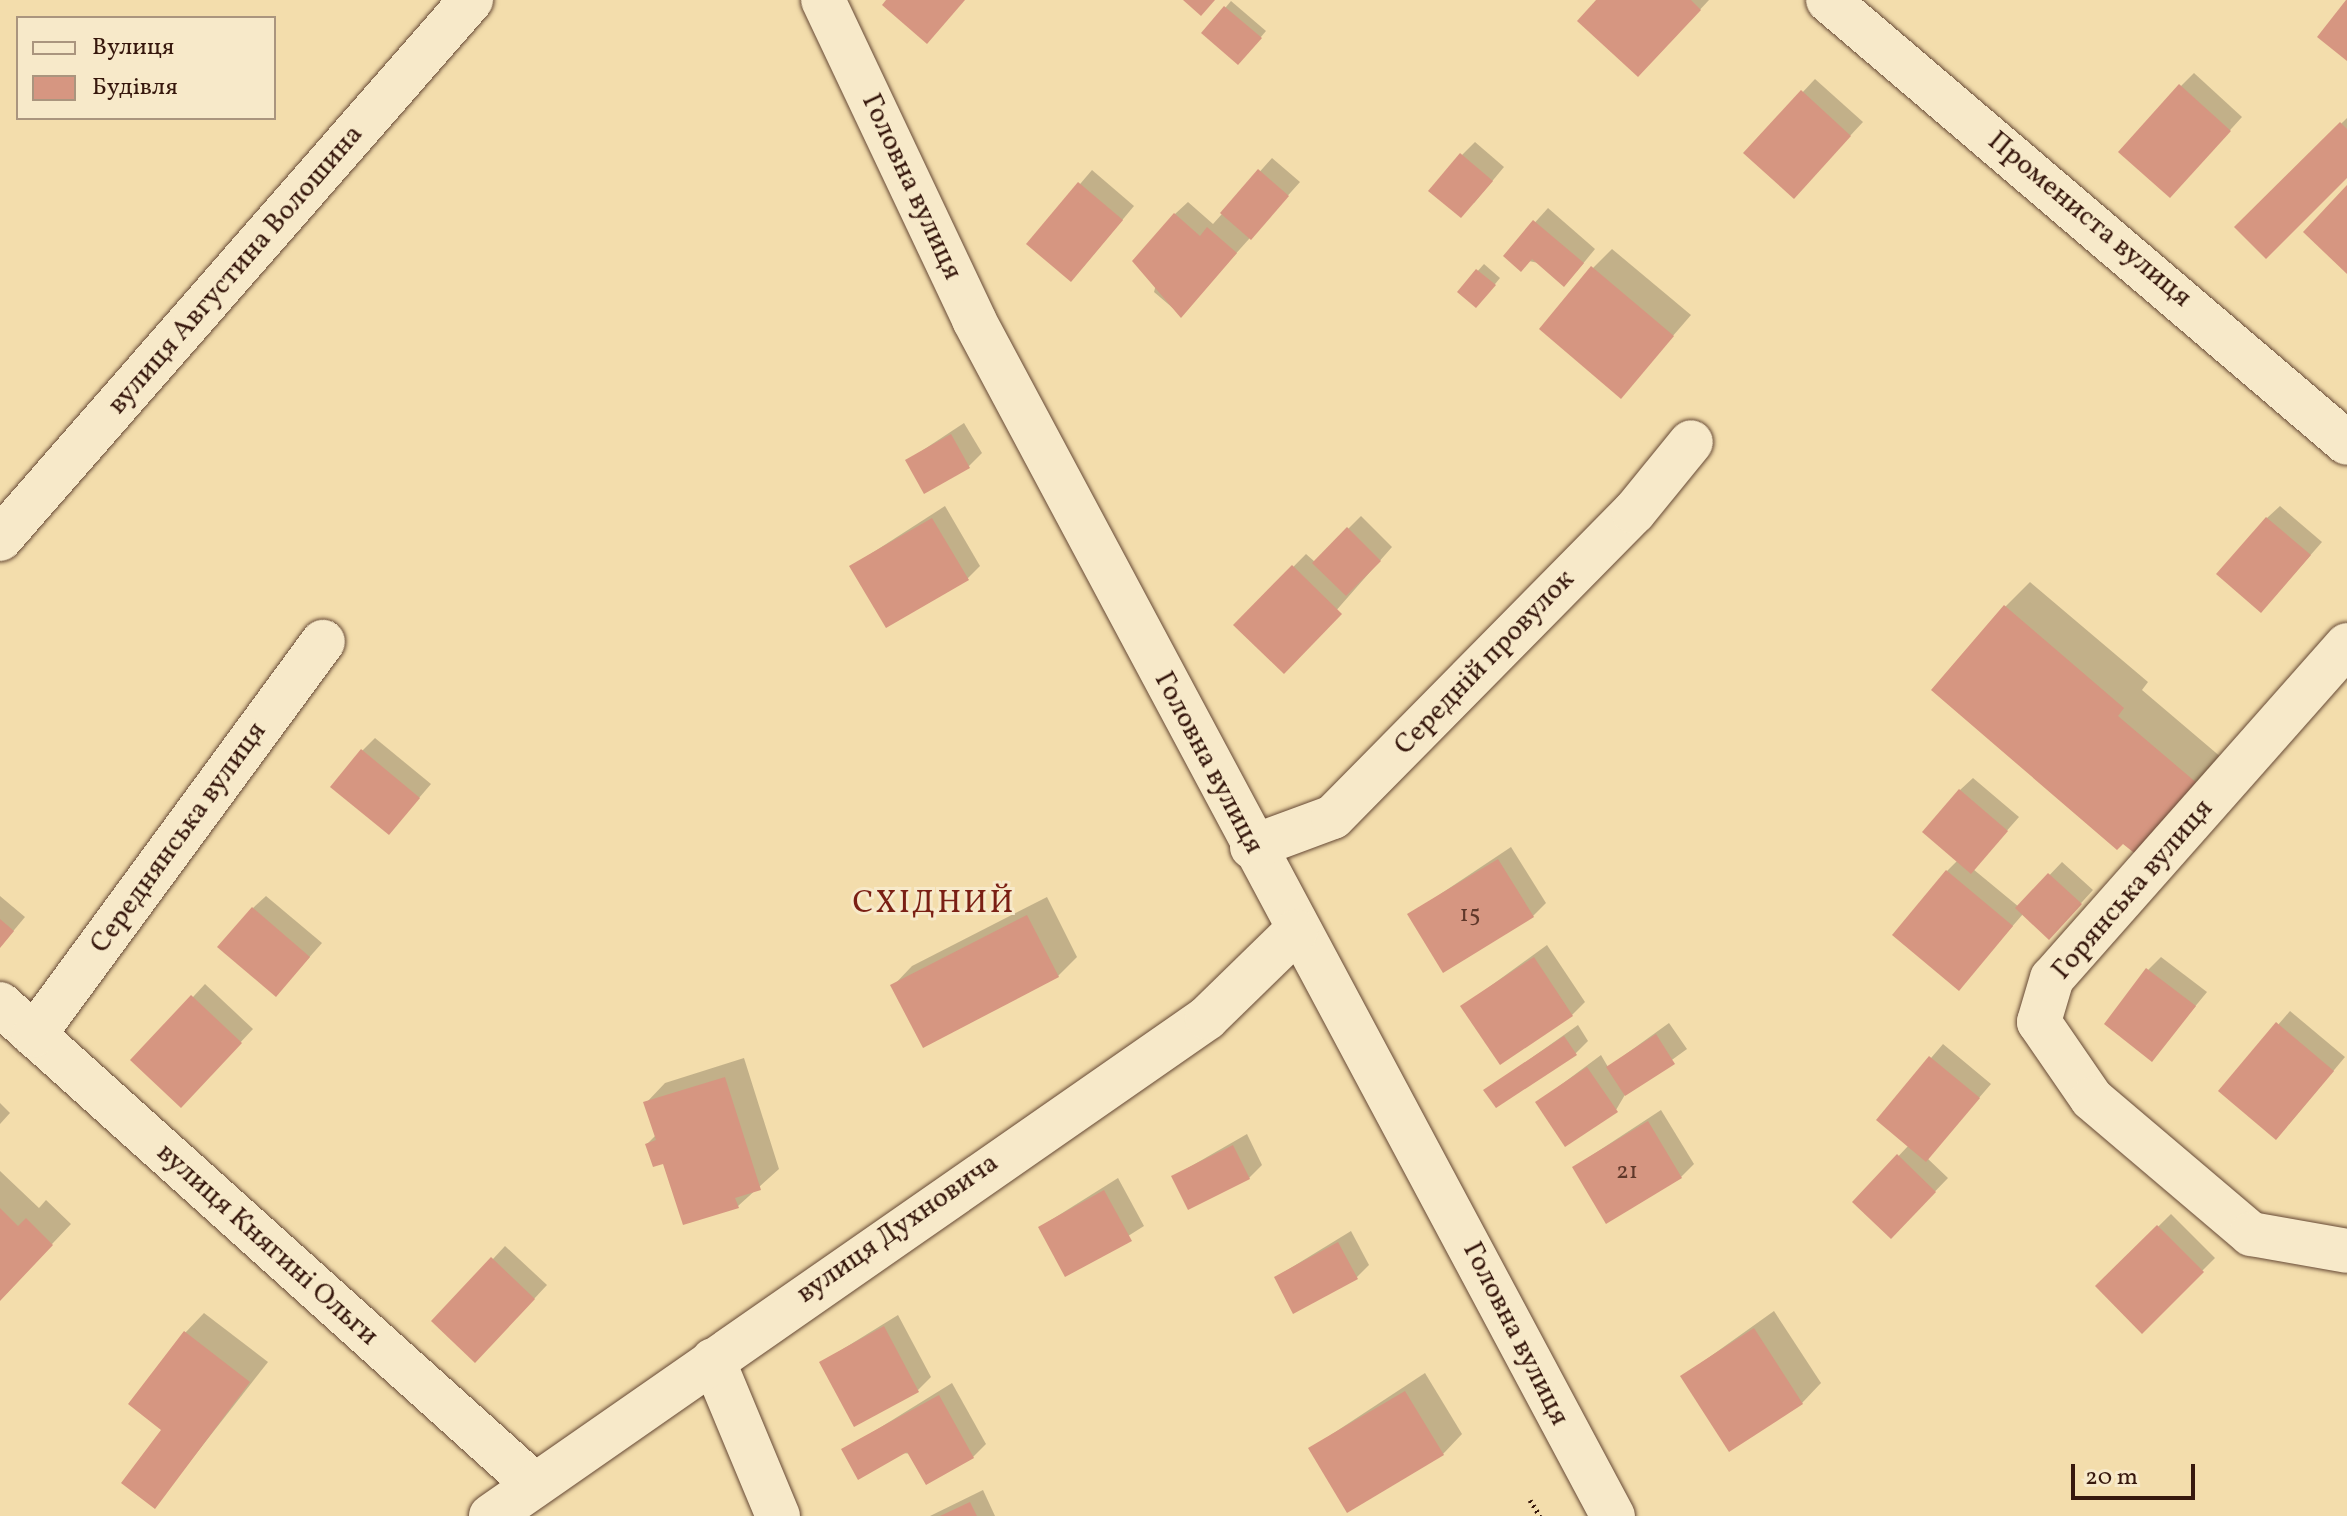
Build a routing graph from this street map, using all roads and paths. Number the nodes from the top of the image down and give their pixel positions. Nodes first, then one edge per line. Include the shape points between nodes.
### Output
1 (471, 0) edge
2 (823, 0) edge
3 (1828, 0) edge
4 (1691, 442) dead end
5 (2347, 443) edge
6 (0, 539) edge
7 (323, 642) dead end
8 (2347, 645) edge
9 (1252, 847) junction
10 (1296, 931) junction
11 (0, 1004) edge
12 (34, 1035) junction
13 (2347, 1251) edge
14 (713, 1360) junction
15 (535, 1485) junction
16 (1530, 1500) dead end
17 (491, 1516) edge
18 (778, 1516) edge
19 (1540, 1516) edge
20 (1613, 1516) edge

1 - 6 street, вулиця Августина Волошина
2 - 9 street, Головна вулиця via 974,320
3 - 5 street, Промениста вулиця
4 - 9 street, Середній провулок via 1634,512 1333,817
7 - 12 street, Середнянська вулиця
8 - 13 street, Горянська вулиця via 2052,978 2039,1022 2092,1099 2251,1234
9 - 10 street, Головна вулиця
10 - 14 street, вулиця Духновича via 1207,1018
10 - 20 street, Головна вулиця
11 - 12 street, вулиця Княгині Ольги
12 - 15 street, вулиця Княгині Ольги
14 - 15 street, вулиця Духновича
14 - 18 street
15 - 17 street, вулиця Духновича
16 - 19 path

